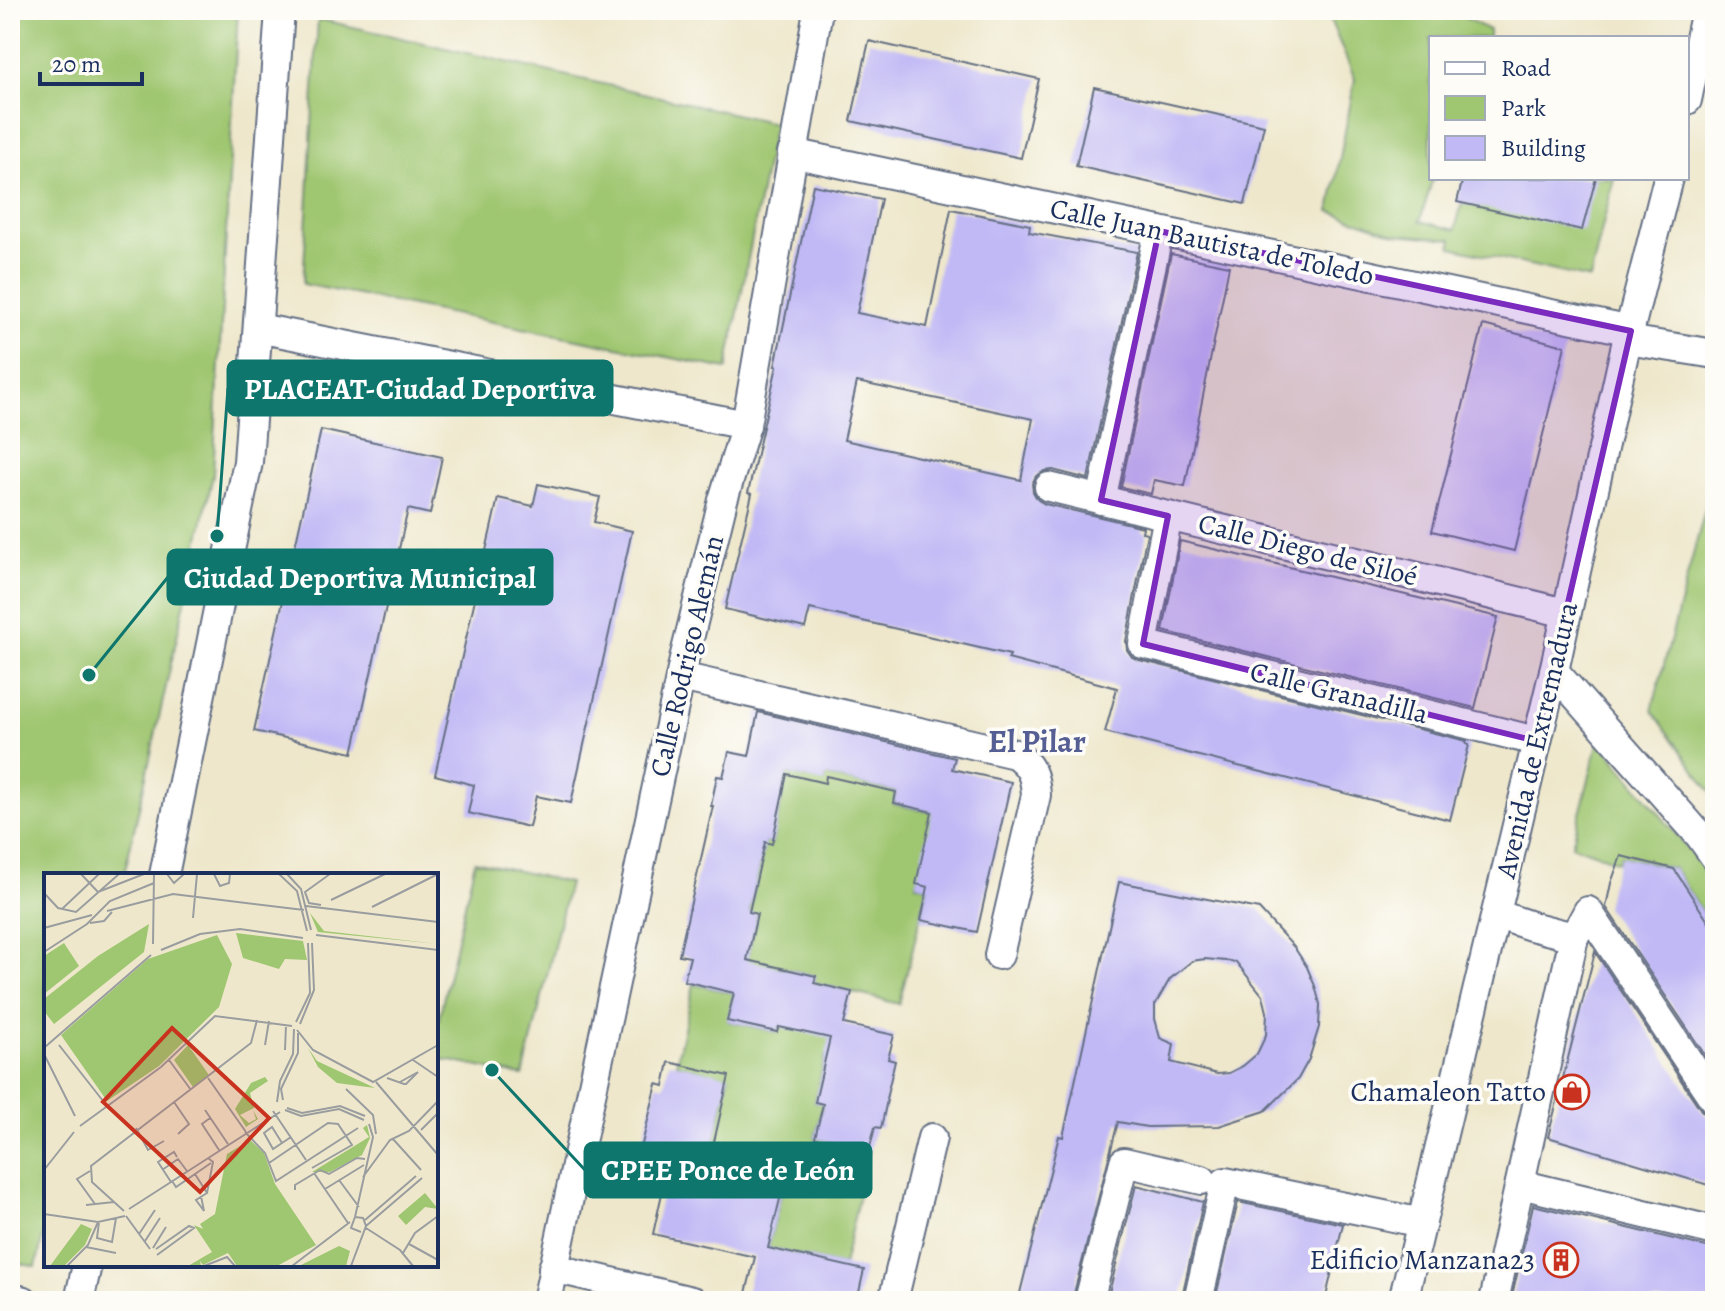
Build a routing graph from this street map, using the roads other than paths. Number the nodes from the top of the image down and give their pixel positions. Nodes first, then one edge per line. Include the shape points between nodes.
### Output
1 (280, 10) edge
2 (818, 10) edge
3 (1706, 10) edge
4 (1689, 91) edge
5 (792, 153) junction
6 (1668, 180) edge
7 (1159, 231) junction
8 (258, 328) junction
9 (1629, 335) junction
10 (1715, 354) edge
11 (746, 425) junction
12 (1049, 487) dead end
13 (1101, 500) junction
14 (1168, 516) junction
15 (1566, 613) junction
16 (1554, 671) junction
17 (681, 677) junction
18 (1536, 741) junction
19 (1715, 857) edge
20 (164, 873) edge
21 (1496, 914) junction
22 (1574, 937) junction
23 (999, 955) dead end
24 (1715, 1101) edge
25 (932, 1138) dead end
26 (1202, 1180) dead end
27 (1520, 1184) junction
28 (1422, 1223) junction
29 (1715, 1231) edge
30 (87, 1267) edge
31 (553, 1268) junction
32 (10, 1298) edge
33 (24, 1301) edge
34 (79, 1301) edge
35 (547, 1301) edge
36 (692, 1301) edge
37 (893, 1301) edge
38 (1089, 1301) edge
39 (1198, 1301) edge
40 (1403, 1301) edge
41 (1494, 1301) edge

1 - 8 street
2 - 5 street, Calle Rodrigo Alemán
3 - 4 street
5 - 7 street, Calle Juan Bautista de Toledo
5 - 11 street, Calle Rodrigo Alemán
6 - 9 street, Avenida de Extremadura
7 - 9 street, Calle Juan Bautista de Toledo
7 - 13 street
8 - 11 street
8 - 20 street via 248,462
9 - 10 street, Calle Juan Bautista de Toledo
9 - 15 street, Avenida de Extremadura
11 - 17 street, Calle Rodrigo Alemán
12 - 13 street, Calle Diego de Siloé
13 - 14 street, Calle Diego de Siloé
14 - 15 street, Calle Diego de Siloé
14 - 18 street, Calle Granadilla via 1143,644
15 - 16 street, Avenida de Extremadura
16 - 18 street, Avenida de Extremadura
16 - 19 street
17 - 23 street via 1015,754 1025,761 1036,795
17 - 31 street, Calle Rodrigo Alemán
18 - 21 street, Avenida de Extremadura
21 - 22 street
21 - 28 street, Avenida de Extremadura
22 - 24 street via 1588,911
22 - 27 street
25 - 37 street
26 - 38 street via 1124,1162
27 - 29 street
27 - 41 street
28 - 39 street via 1225,1182
28 - 40 street, Avenida de Extremadura
30 - 34 street
31 - 35 street, Calle Rodrigo Alemán
31 - 36 street
32 - 33 street

